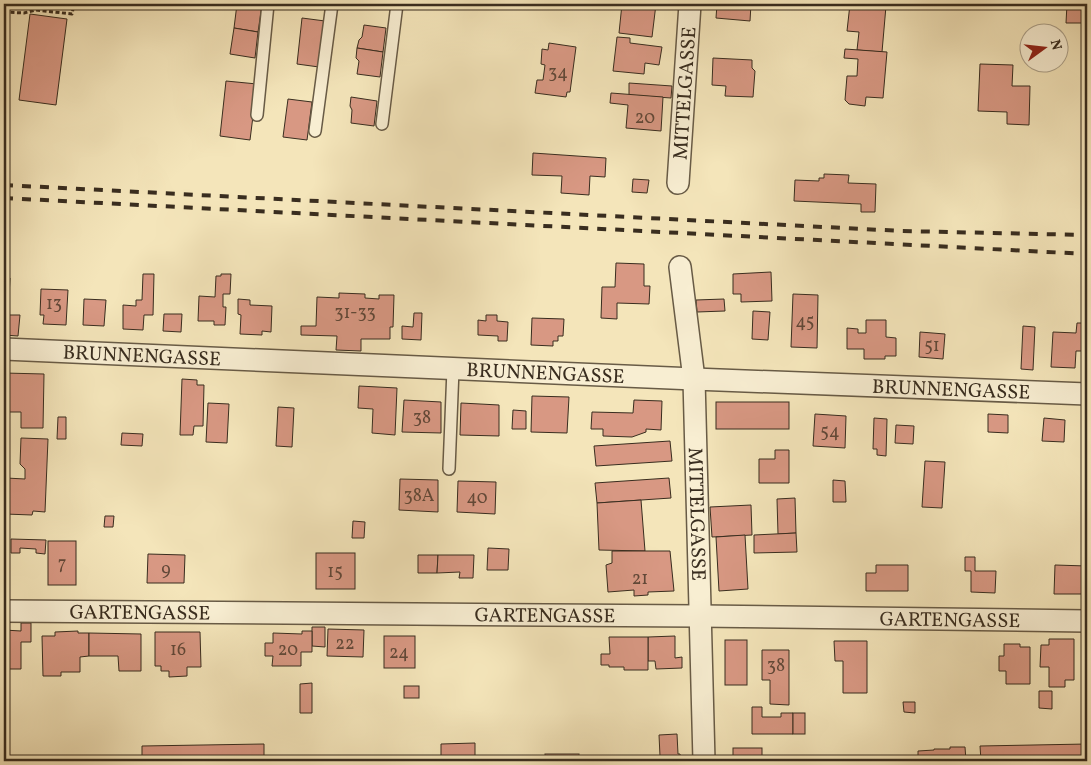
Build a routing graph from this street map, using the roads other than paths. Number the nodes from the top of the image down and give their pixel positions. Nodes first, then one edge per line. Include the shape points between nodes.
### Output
1 (268, 4) edge
2 (332, 4) edge
3 (397, 4) edge
4 (690, 4) edge
5 (257, 115) dead end
6 (382, 124) dead end
7 (315, 131) dead end
8 (678, 183) dead end
9 (680, 267) dead end
10 (4, 349) edge
11 (453, 369) junction
12 (694, 380) junction
13 (1087, 394) edge
14 (450, 469) dead end
15 (4, 611) edge
16 (699, 616) junction
17 (1087, 621) edge
18 (704, 761) edge

1 - 5 lane
2 - 7 lane
3 - 6 lane
4 - 8 street, MITTELGASSE
9 - 12 street, MITTELGASSE
10 - 11 street, BRUNNENGASSE
11 - 12 street, BRUNNENGASSE
11 - 14 lane
12 - 13 street, BRUNNENGASSE
12 - 16 street, MITTELGASSE
15 - 16 street, GARTENGASSE
16 - 17 street, GARTENGASSE
16 - 18 street, MITTELGASSE

